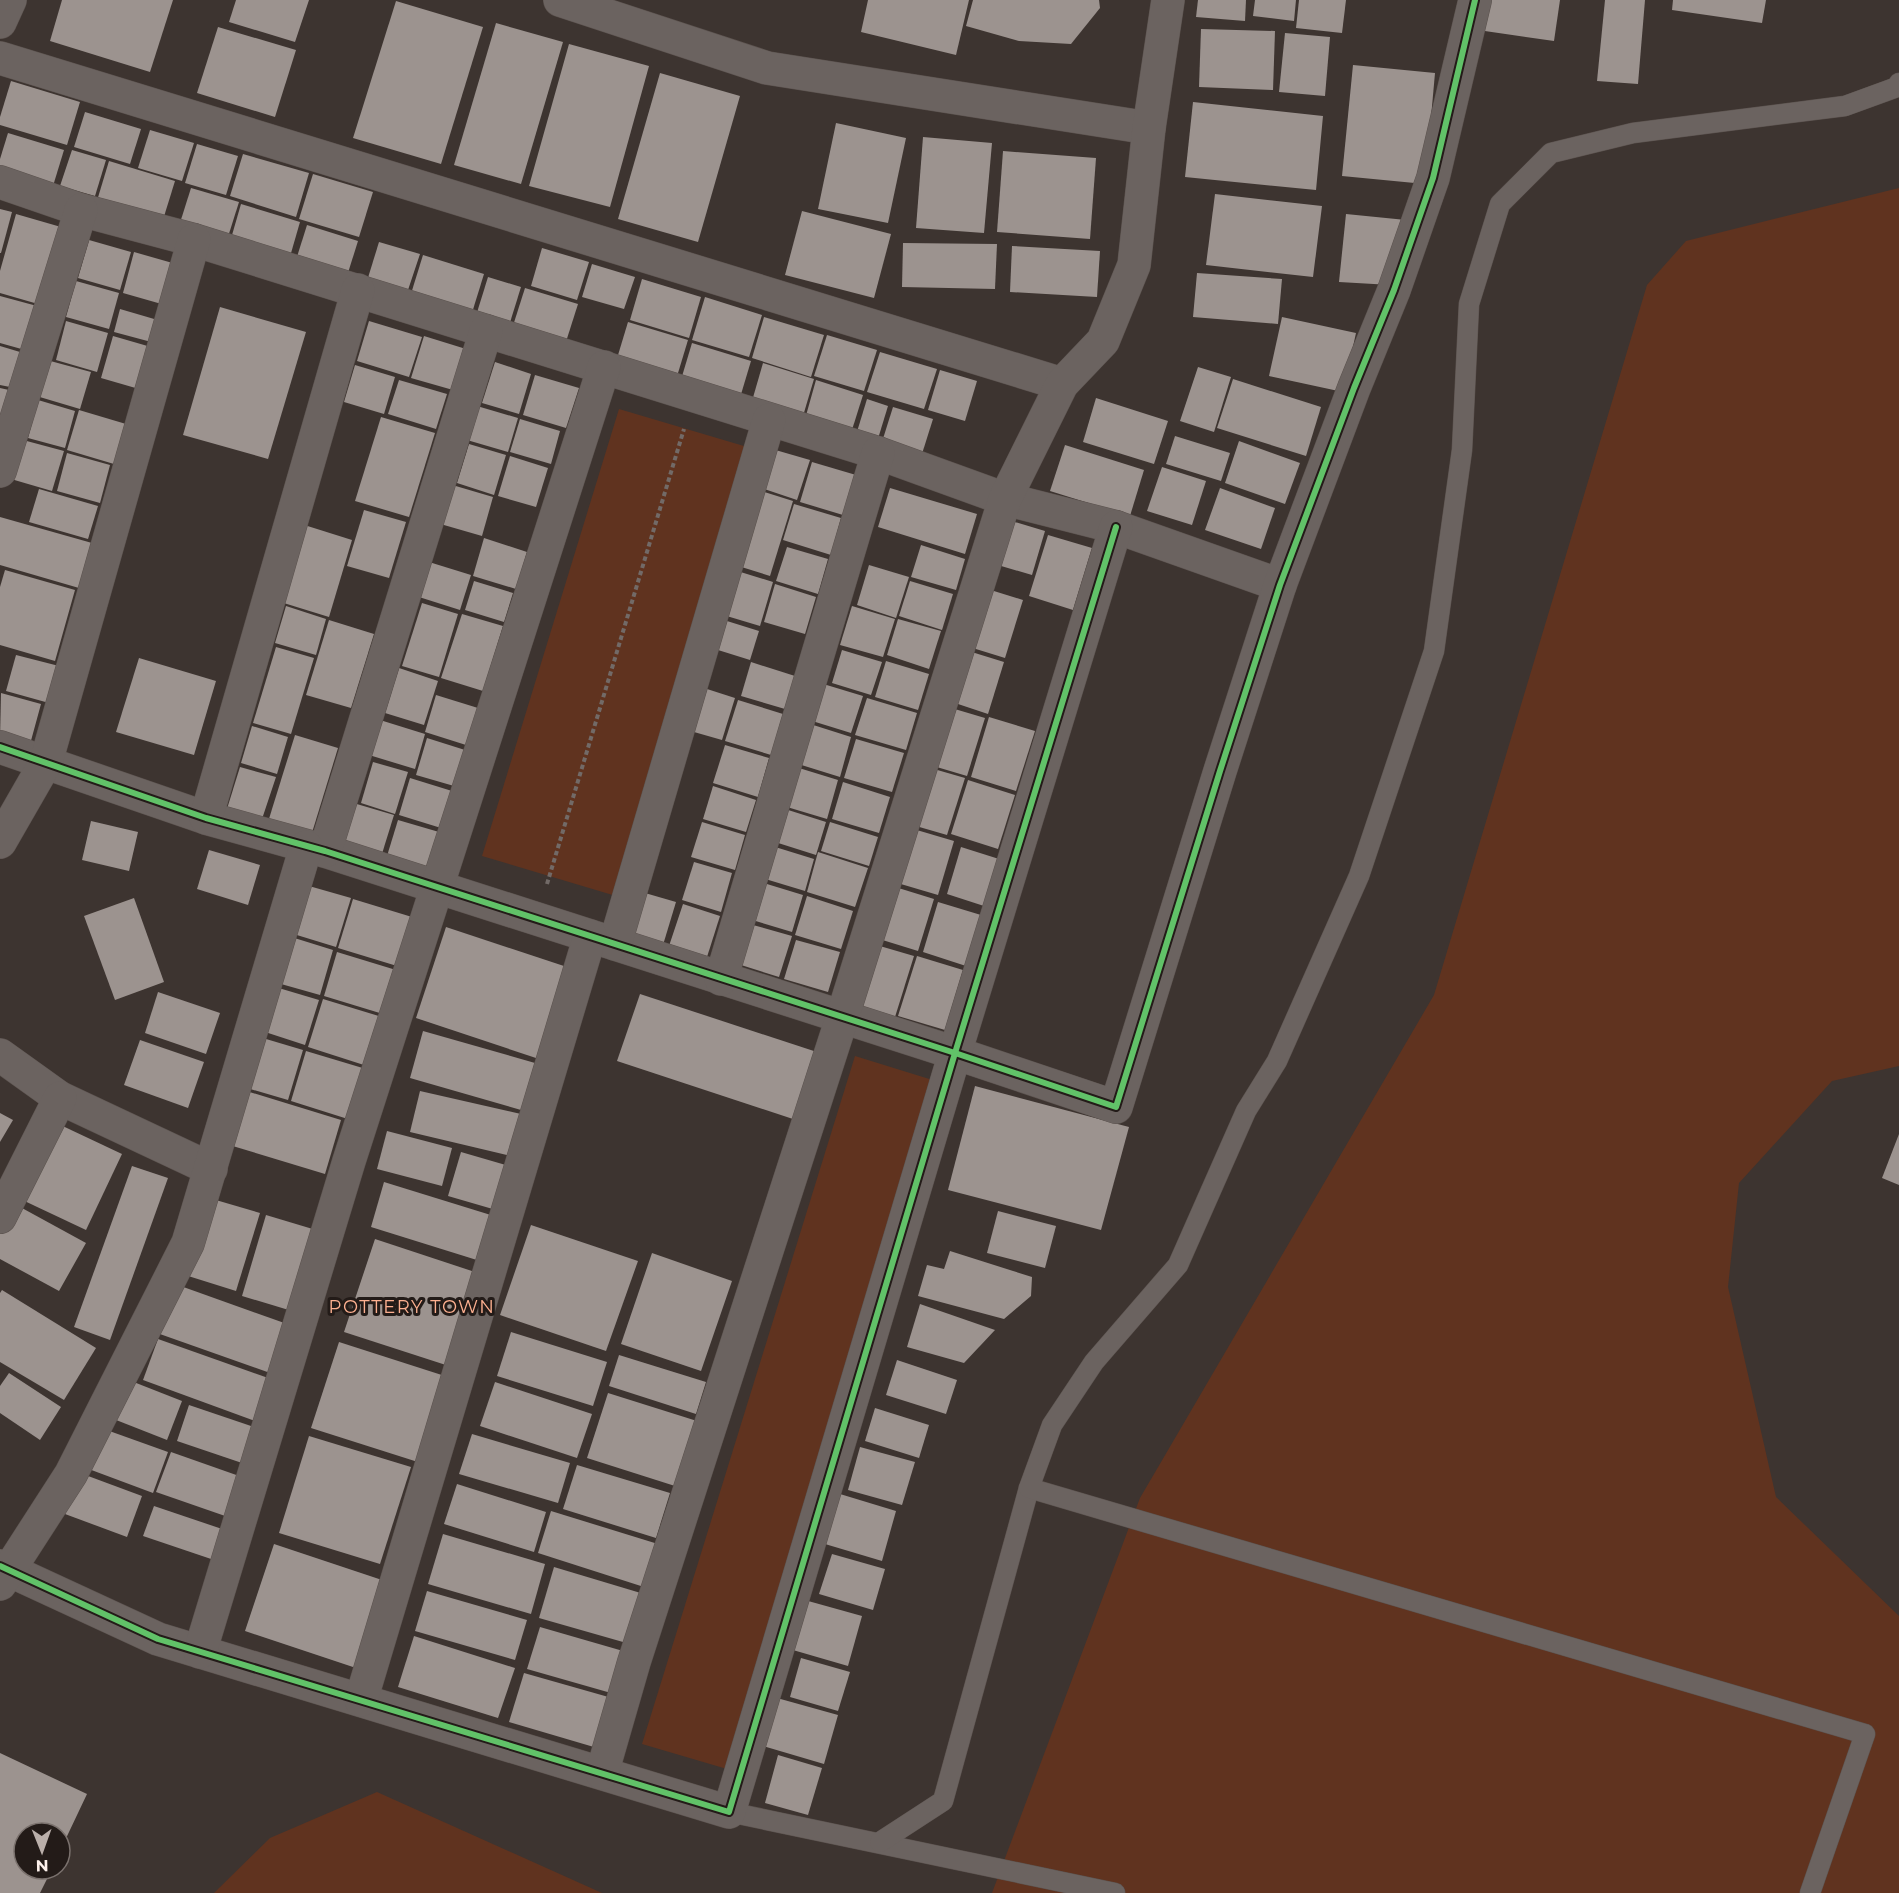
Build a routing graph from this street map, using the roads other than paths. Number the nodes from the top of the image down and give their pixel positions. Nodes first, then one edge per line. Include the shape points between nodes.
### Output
1 (10, 0) edge
2 (560, 0) edge
3 (1168, 0) edge
4 (1475, 0) edge
5 (0, 22) edge
6 (0, 58) edge
7 (1899, 83) edge
8 (1149, 128) junction
9 (0, 182) edge
10 (81, 210) junction
11 (194, 240) junction
12 (358, 290) junction
13 (486, 331) junction
14 (603, 367) junction
15 (1062, 384) junction
16 (769, 420) junction
17 (878, 453) junction
18 (0, 471) edge
19 (1005, 499) junction
20 (1116, 527) junction
21 (1280, 585) junction
22 (0, 747) edge
23 (46, 762) junction
24 (206, 818) junction
25 (0, 842) edge
26 (316, 849) junction
27 (437, 887) junction
28 (602, 940) junction
29 (722, 980) junction
30 (842, 1018) junction
31 (955, 1053) junction
32 (0, 1055) edge
33 (60, 1098) junction
34 (211, 1169) junction
35 (0, 1217) edge
36 (1029, 1488) junction
37 (3, 1573) edge
38 (200, 1652) junction
39 (362, 1700) junction
40 (602, 1773) junction
41 (729, 1812) junction
42 (880, 1842) junction
43 (1115, 1893) edge
44 (1810, 1893) edge

1 - 5 street
2 - 8 street via 767,68
3 - 8 street
4 - 21 street via 1433,178
6 - 15 street
7 - 36 lane via 1845,106 1633,133 1551,153 1500,204 1469,304 1462,450 1434,651 1359,876 1277,1061 1246,1111 1178,1265 1088,1371 1052,1425
8 - 15 street via 1134,265 1103,341
9 - 10 street
10 - 11 street
10 - 18 street
11 - 12 street
11 - 23 street
12 - 13 street
12 - 24 street
13 - 14 street
13 - 26 street
14 - 16 street
14 - 27 street
15 - 19 street
16 - 17 street
16 - 28 street
17 - 19 street
17 - 29 street
19 - 20 street
19 - 30 street
20 - 21 street
20 - 31 street
21 - 31 street via 1116,1107
22 - 23 street
23 - 24 street
23 - 25 street
24 - 26 street
26 - 27 street
26 - 34 street
27 - 28 street
27 - 38 street
28 - 29 street
28 - 39 street
29 - 30 street
30 - 31 street
30 - 40 street via 634,1662
31 - 41 street
32 - 33 street
33 - 34 street
33 - 35 street
34 - 37 street via 188,1243 133,1356 71,1474
36 - 42 lane via 943,1801
36 - 44 lane via 1865,1734
37 - 38 street via 158,1639
38 - 39 street
39 - 40 street
40 - 41 street
41 - 42 lane
42 - 43 lane

